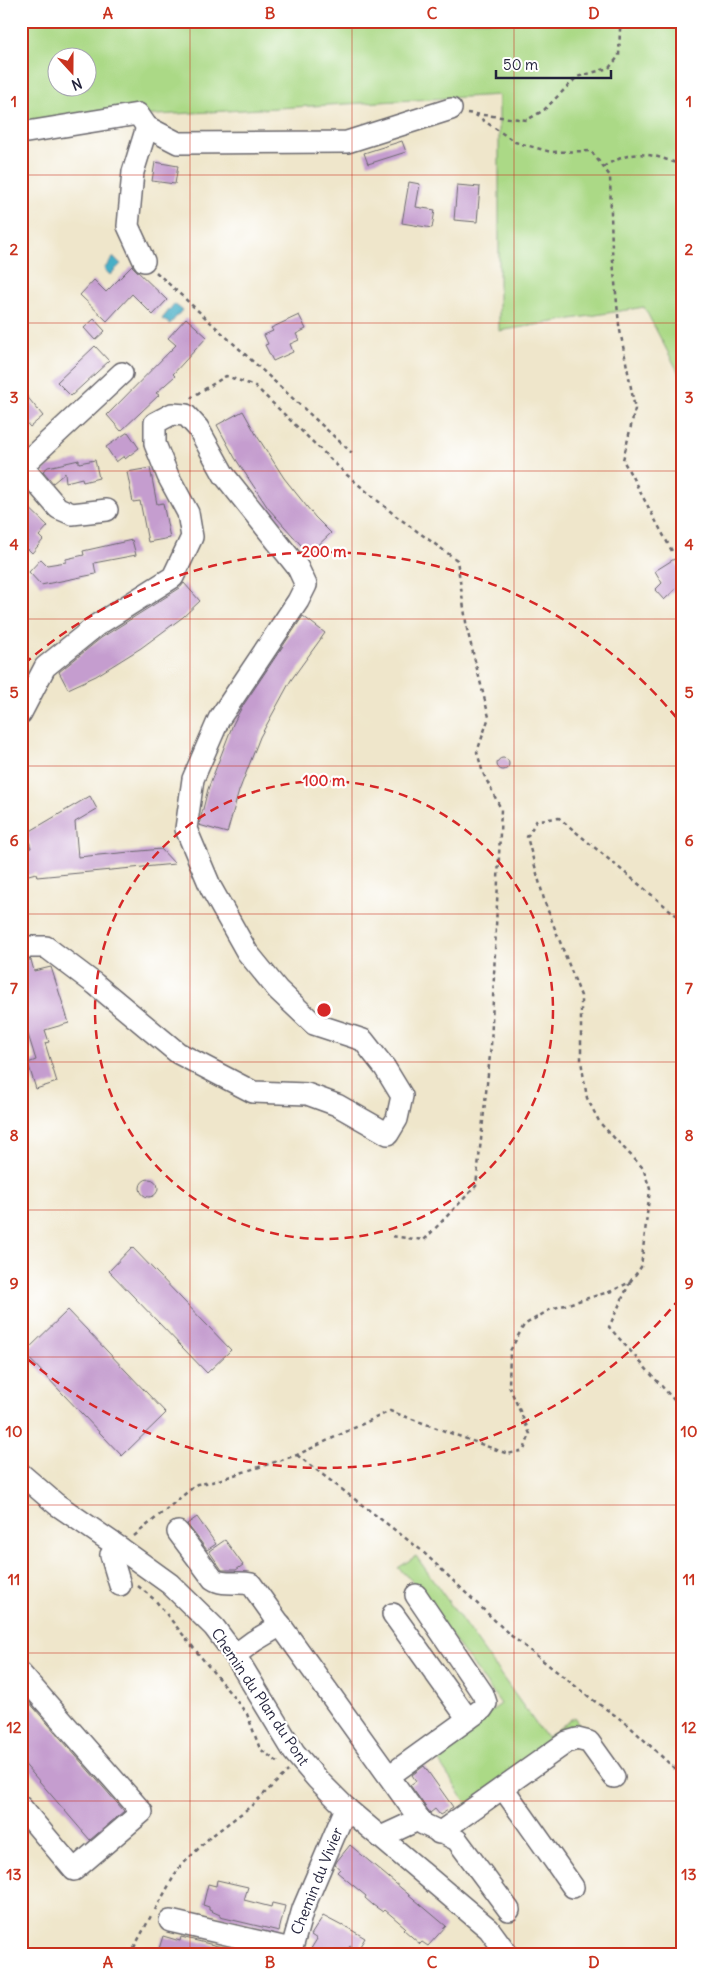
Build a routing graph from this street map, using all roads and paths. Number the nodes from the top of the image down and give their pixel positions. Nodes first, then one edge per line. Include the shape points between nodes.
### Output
1 (628, 21) edge
2 (451, 109) joint
3 (474, 114) junction
4 (147, 127) junction
5 (21, 133) edge
6 (682, 165) edge
7 (603, 167) junction
8 (144, 261) joint
9 (122, 373) dead end
10 (186, 415) junction
11 (352, 452) dead end
12 (22, 466) edge
13 (107, 510) dead end
14 (673, 553) dead end
15 (21, 713) edge
16 (682, 920) edge
17 (21, 947) edge
18 (390, 1236) dead end
19 (630, 1282) junction
20 (682, 1409) edge
21 (297, 1455) junction
22 (21, 1474) edge
23 (178, 1532) dead end
24 (120, 1548) junction
25 (128, 1585) joint
26 (416, 1595) dead end
27 (393, 1614) dead end
28 (281, 1625) junction
29 (234, 1655) junction
30 (21, 1674) edge
31 (468, 1719) junction
32 (682, 1758) edge
33 (675, 1769) junction
34 (289, 1770) junction
35 (682, 1773) edge
36 (294, 1776) dead end
37 (389, 1776) junction
38 (614, 1777) dead end
39 (502, 1788) junction
40 (21, 1807) edge
41 (346, 1808) junction
42 (413, 1821) junction
43 (439, 1833) junction
44 (381, 1837) junction
45 (573, 1887) dead end
46 (509, 1910) dead end
47 (170, 1921) dead end
48 (290, 1952) edge
49 (130, 1955) edge
50 (508, 1955) edge

1 - 3 path via 620,29 620,56 609,68 577,77 544,110 527,120
2 - 3 path
2 - 4 street via 346,142 178,143
3 - 7 path via 515,142 551,152 591,151
4 - 5 street via 138,114
4 - 8 street via 133,172 128,226
6 - 7 path via 640,153 620,157
7 - 14 path via 610,176 619,325 635,409 623,460
8 - 11 path
9 - 12 street
10 - 15 street via 172,414 155,423 155,444 188,513 192,537 173,577 97,625 45,667
10 - 17 street via 198,428 224,475 298,568 306,586 219,719 193,779 186,830 211,888 248,952 278,990 314,1024 362,1040 402,1096 398,1119 388,1134 337,1105 307,1094 253,1092 178,1053 46,947
10 - 18 path via 192,397 226,376 255,386 354,481 457,560 468,629 489,717 477,752 501,810 491,1046 476,1186 424,1240
12 - 13 street via 58,508 72,514
16 - 19 path via 559,818 537,820 527,837 545,903 581,996 581,1061 587,1098 600,1123 643,1168 650,1189 641,1267
19 - 20 path via 609,1327
19 - 21 path via 612,1291 551,1309 524,1325 510,1351 509,1386 530,1434 524,1450 508,1454 390,1411
21 - 24 path via 197,1484
21 - 33 path via 421,1550 509,1634 626,1723
22 - 24 street, Chemin du Plan du Pont via 56,1504
23 - 28 street via 213,1579 218,1583 251,1584
24 - 25 street via 111,1555
24 - 29 street, Chemin du Plan du Pont via 170,1584 214,1627
25 - 34 path via 155,1600 247,1714 260,1749
26 - 31 street via 486,1698 482,1709
27 - 31 street
28 - 29 street
28 - 37 street
29 - 41 street, Chemin du Plan du Pont via 294,1752
30 - 40 street via 142,1812 74,1870
31 - 37 street
32 - 33 path
33 - 35 path
34 - 36 path
34 - 49 path via 250,1807 209,1838 178,1869
37 - 42 street
38 - 39 street via 590,1742 578,1739 567,1742
39 - 43 street
39 - 45 street
41 - 44 street, Chemin du Plan du Pont
41 - 48 street, Chemin du Vivier via 303,1909
42 - 43 street
42 - 44 street
43 - 46 street via 457,1840
44 - 50 street, Chemin du Plan du Pont via 489,1929
47 - 48 street

